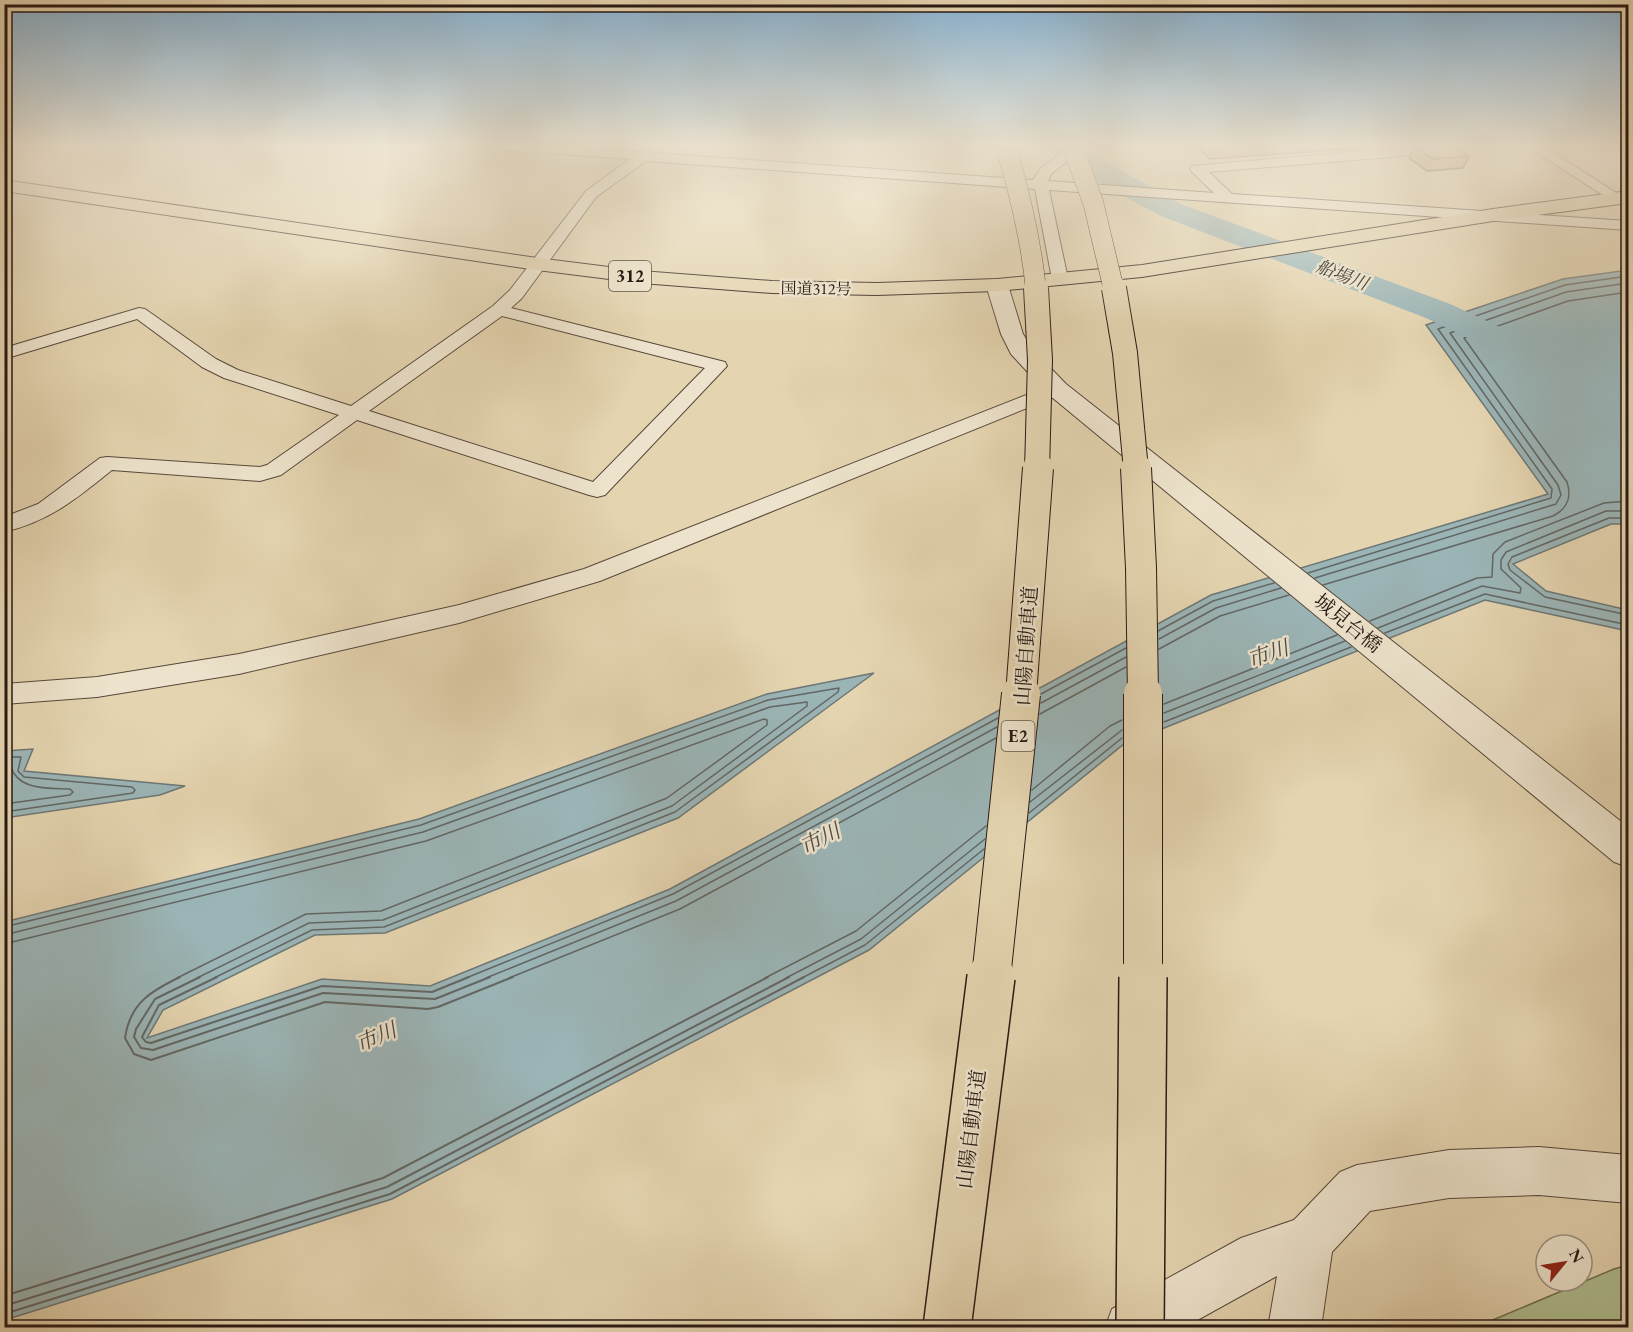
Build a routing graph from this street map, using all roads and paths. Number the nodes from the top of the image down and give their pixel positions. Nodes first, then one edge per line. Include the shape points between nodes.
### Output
1 (158, 207) edge
2 (581, 207) edge
3 (1023, 207) edge
4 (1045, 207) edge
5 (1092, 207) edge
6 (1364, 207) edge
7 (1550, 207) edge
8 (1493, 215) junction
9 (1629, 226) edge
10 (537, 264) junction
11 (1060, 279) junction
12 (997, 285) junction
13 (499, 310) junction
14 (4, 354) edge
15 (1062, 393) junction
16 (353, 413) junction
17 (4, 525) edge
18 (4, 694) edge
19 (1629, 850) edge
20 (1629, 1179) edge
21 (1309, 1240) junction
22 (947, 1328) edge
23 (1131, 1328) edge
24 (1140, 1328) edge
25 (1294, 1328) edge

1 - 10 highway, 国道312号 / 312
2 - 10 street
3 - 22 highway, 山陽自動車道 / E2, bridge via 1041,350 1039,445 1022,708
4 - 11 street
5 - 24 highway, bridge via 1113,283 1125,351 1136,459 1142,593
6 - 8 street
7 - 8 highway, 国道312号 / 312
8 - 9 street
8 - 11 highway, 国道312号 / 312 via 1259,254
10 - 12 highway, 国道312号 / 312 via 772,287
10 - 13 street
11 - 12 highway, 国道312号 / 312
12 - 15 street, 城見台橋 via 1012,334 1023,354
13 - 16 street
13 - 16 street via 718,366 597,490
14 - 16 street via 139,313 208,363
15 - 18 street via 592,575 470,611 239,664 97,687
15 - 19 street, 城見台橋
16 - 17 street via 274,470 260,474 107,463 50,508 25,522
20 - 21 street via 1539,1171 1449,1174 1357,1189
21 - 23 street via 1259,1256
21 - 25 street

